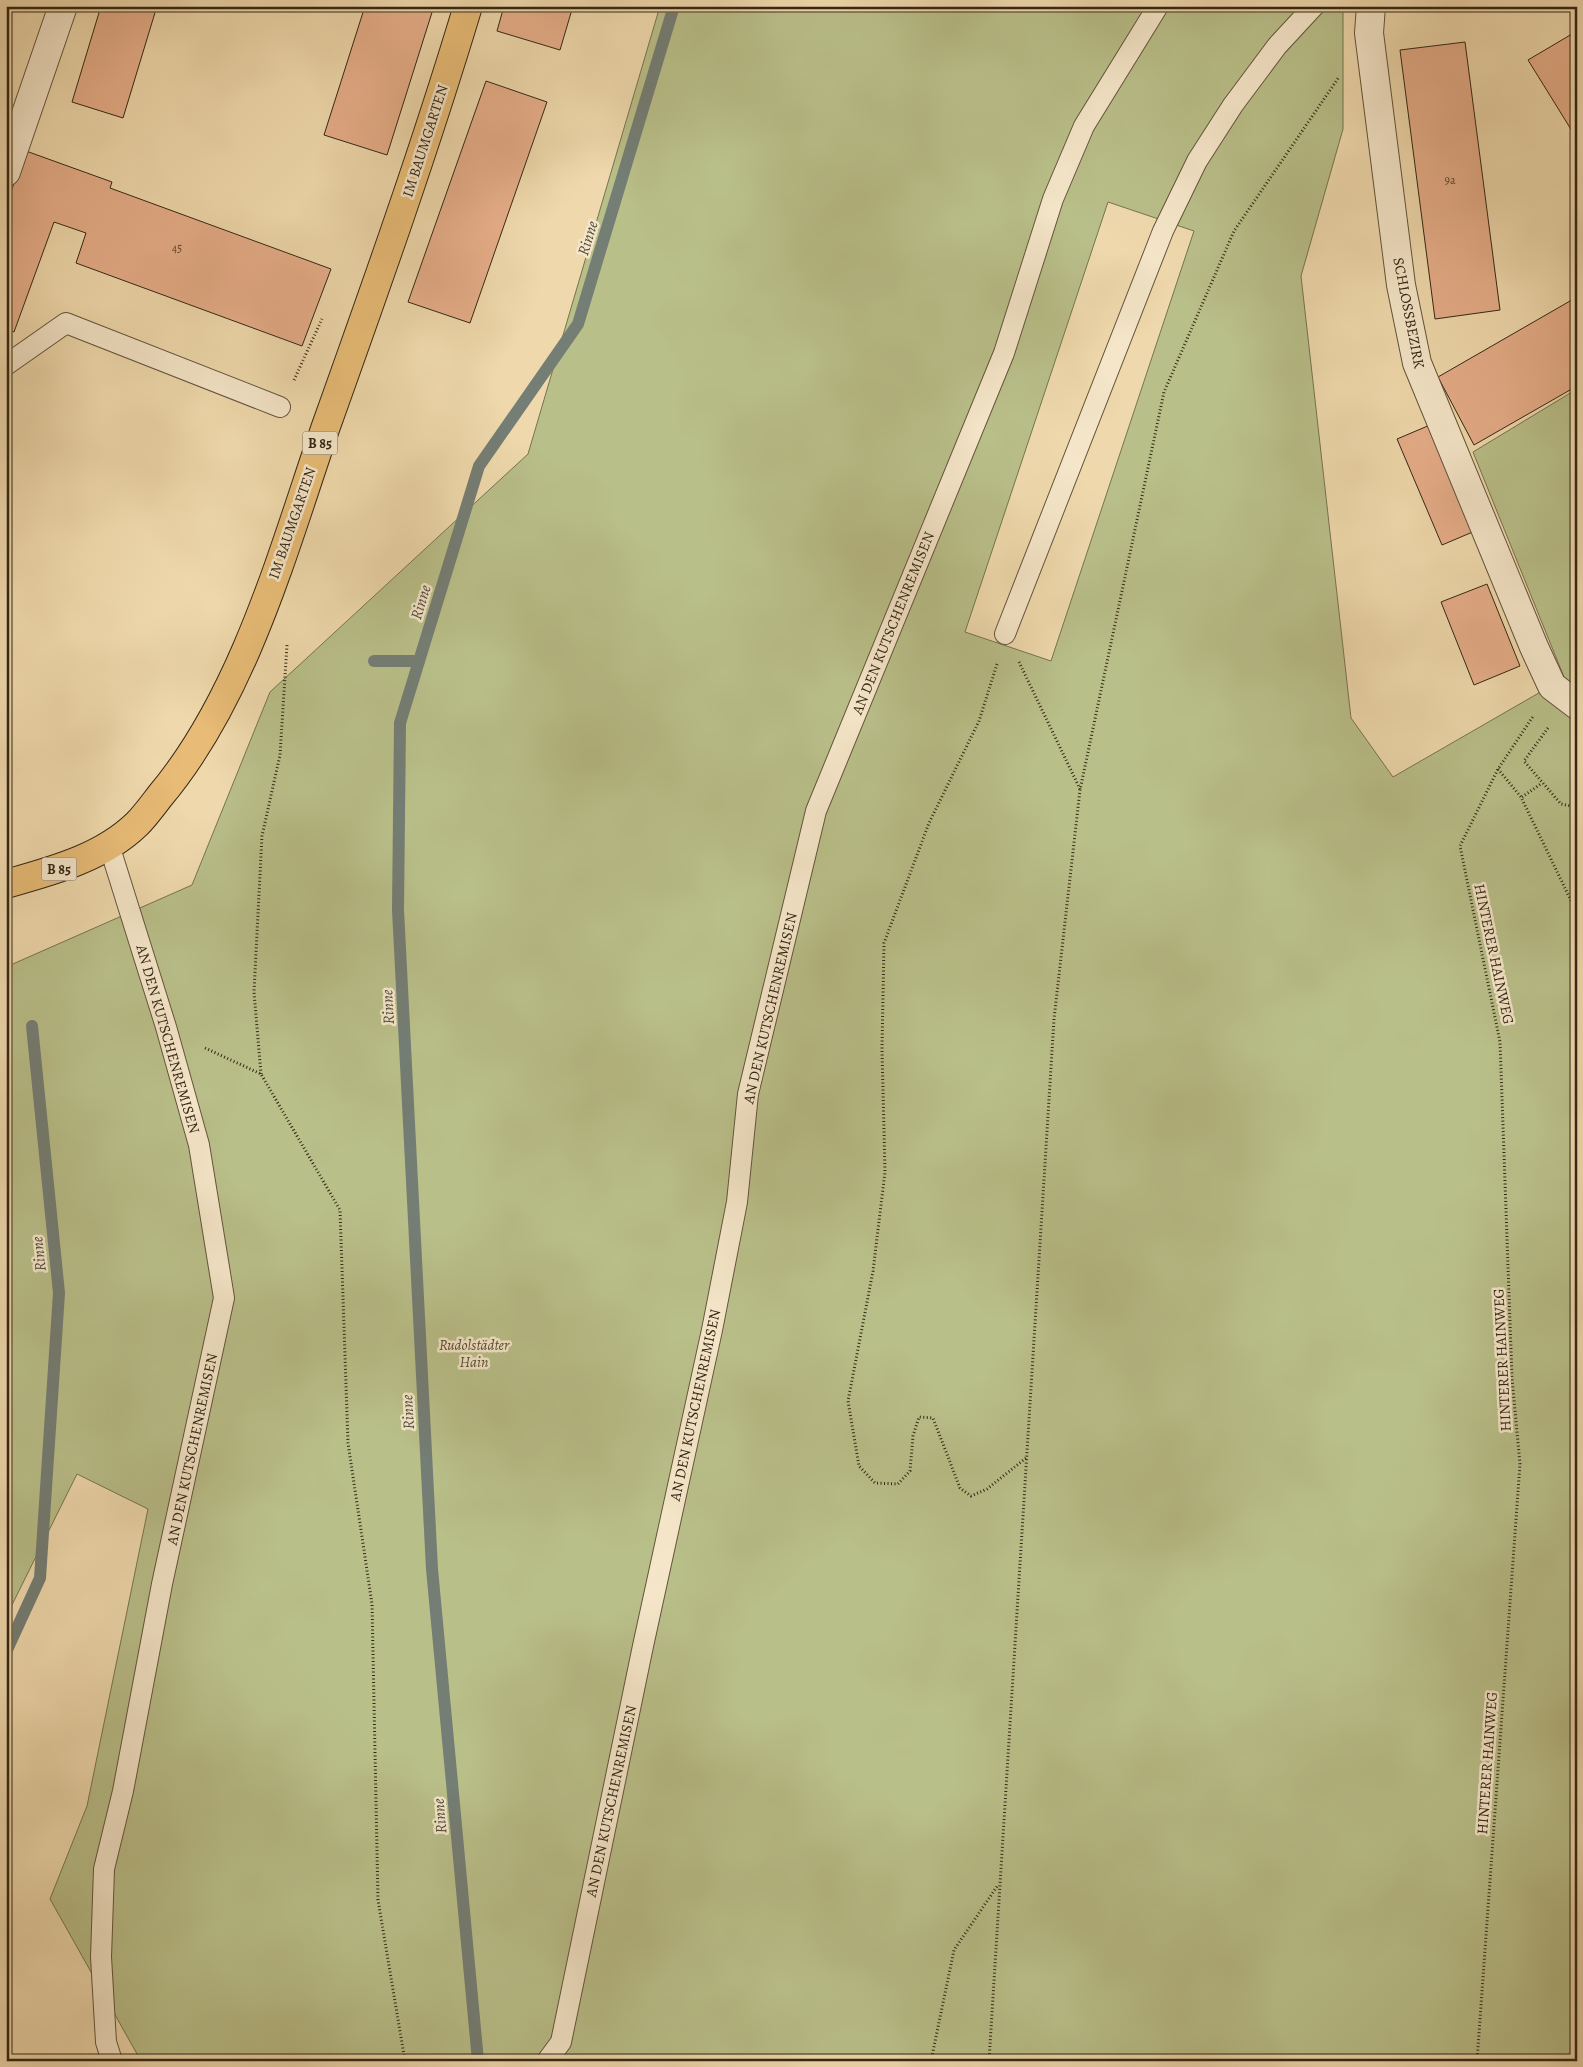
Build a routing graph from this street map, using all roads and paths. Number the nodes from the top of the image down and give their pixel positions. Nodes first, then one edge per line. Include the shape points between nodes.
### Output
1 (63, 6) edge
2 (468, 6) edge
3 (1158, 6) edge
4 (1314, 6) edge
5 (1371, 6) edge
6 (1368, 33) junction
7 (6, 172) edge
8 (322, 319) dead end
9 (308, 350) dead end
10 (6, 365) edge
11 (280, 408) dead end
12 (262, 608) junction
13 (1005, 634) junction
14 (1552, 686) junction
15 (1577, 705) edge
16 (1498, 770) junction
17 (1542, 783) junction
18 (1080, 790) junction
19 (1522, 797) junction
20 (1577, 807) edge
21 (109, 845) junction
22 (6, 884) edge
23 (1577, 913) edge
24 (166, 1027) junction
25 (261, 1074) junction
26 (1026, 1458) junction
27 (998, 1885) junction
28 (112, 2061) edge
29 (405, 2061) edge
30 (548, 2061) edge
31 (930, 2061) edge
32 (989, 2061) edge
33 (1477, 2061) edge

1 - 7 street
2 - 12 main road, IM BAUMGARTEN / B 85 via 411,187
3 - 30 lane, AN DEN KUTSCHENREMISEN via 1084,126 1053,199 1004,353 816,810 748,1094 737,1202 714,1321 561,2042
4 - 13 lane via 1277,46 1197,161 1163,231
5 - 6 street, SCHLOSSBEZIRK
6 - 14 street, SCHLOSSBEZIRK via 1401,285 1417,363
6 - 18 path via 1234,232 1164,392
8 - 9 path
10 - 11 lane via 66,322
12 - 21 main road, IM BAUMGARTEN / B 85 via 207,731 137,824
12 - 25 path via 288,639 280,755 262,836 254,992
13 - 18 path
13 - 26 path via 979,721 929,823 884,944 884,1172 873,1271 848,1401 859,1466 875,1483 898,1484 910,1471 918,1417 933,1418 960,1488 971,1496 987,1489
14 - 15 street
14 - 16 path, HINTERER HAINWEG
14 - 17 path via 1559,714 1524,761
16 - 19 path
16 - 33 path, HINTERER HAINWEG via 1460,846 1500,1042 1512,1378 1520,1464
17 - 19 path
17 - 20 path via 1561,804
18 - 26 path via 1054,1018
19 - 23 path
21 - 22 main road, IM BAUMGARTEN / B 85 via 60,868
21 - 24 lane, AN DEN KUTSCHENREMISEN
24 - 25 path
24 - 28 lane, AN DEN KUTSCHENREMISEN via 199,1144 224,1298 162,1584 123,1791 104,1868 101,1957 106,2042
25 - 29 path via 340,1210 348,1443 372,1604 378,1900
26 - 27 path
27 - 31 path via 954,1950
27 - 32 path

